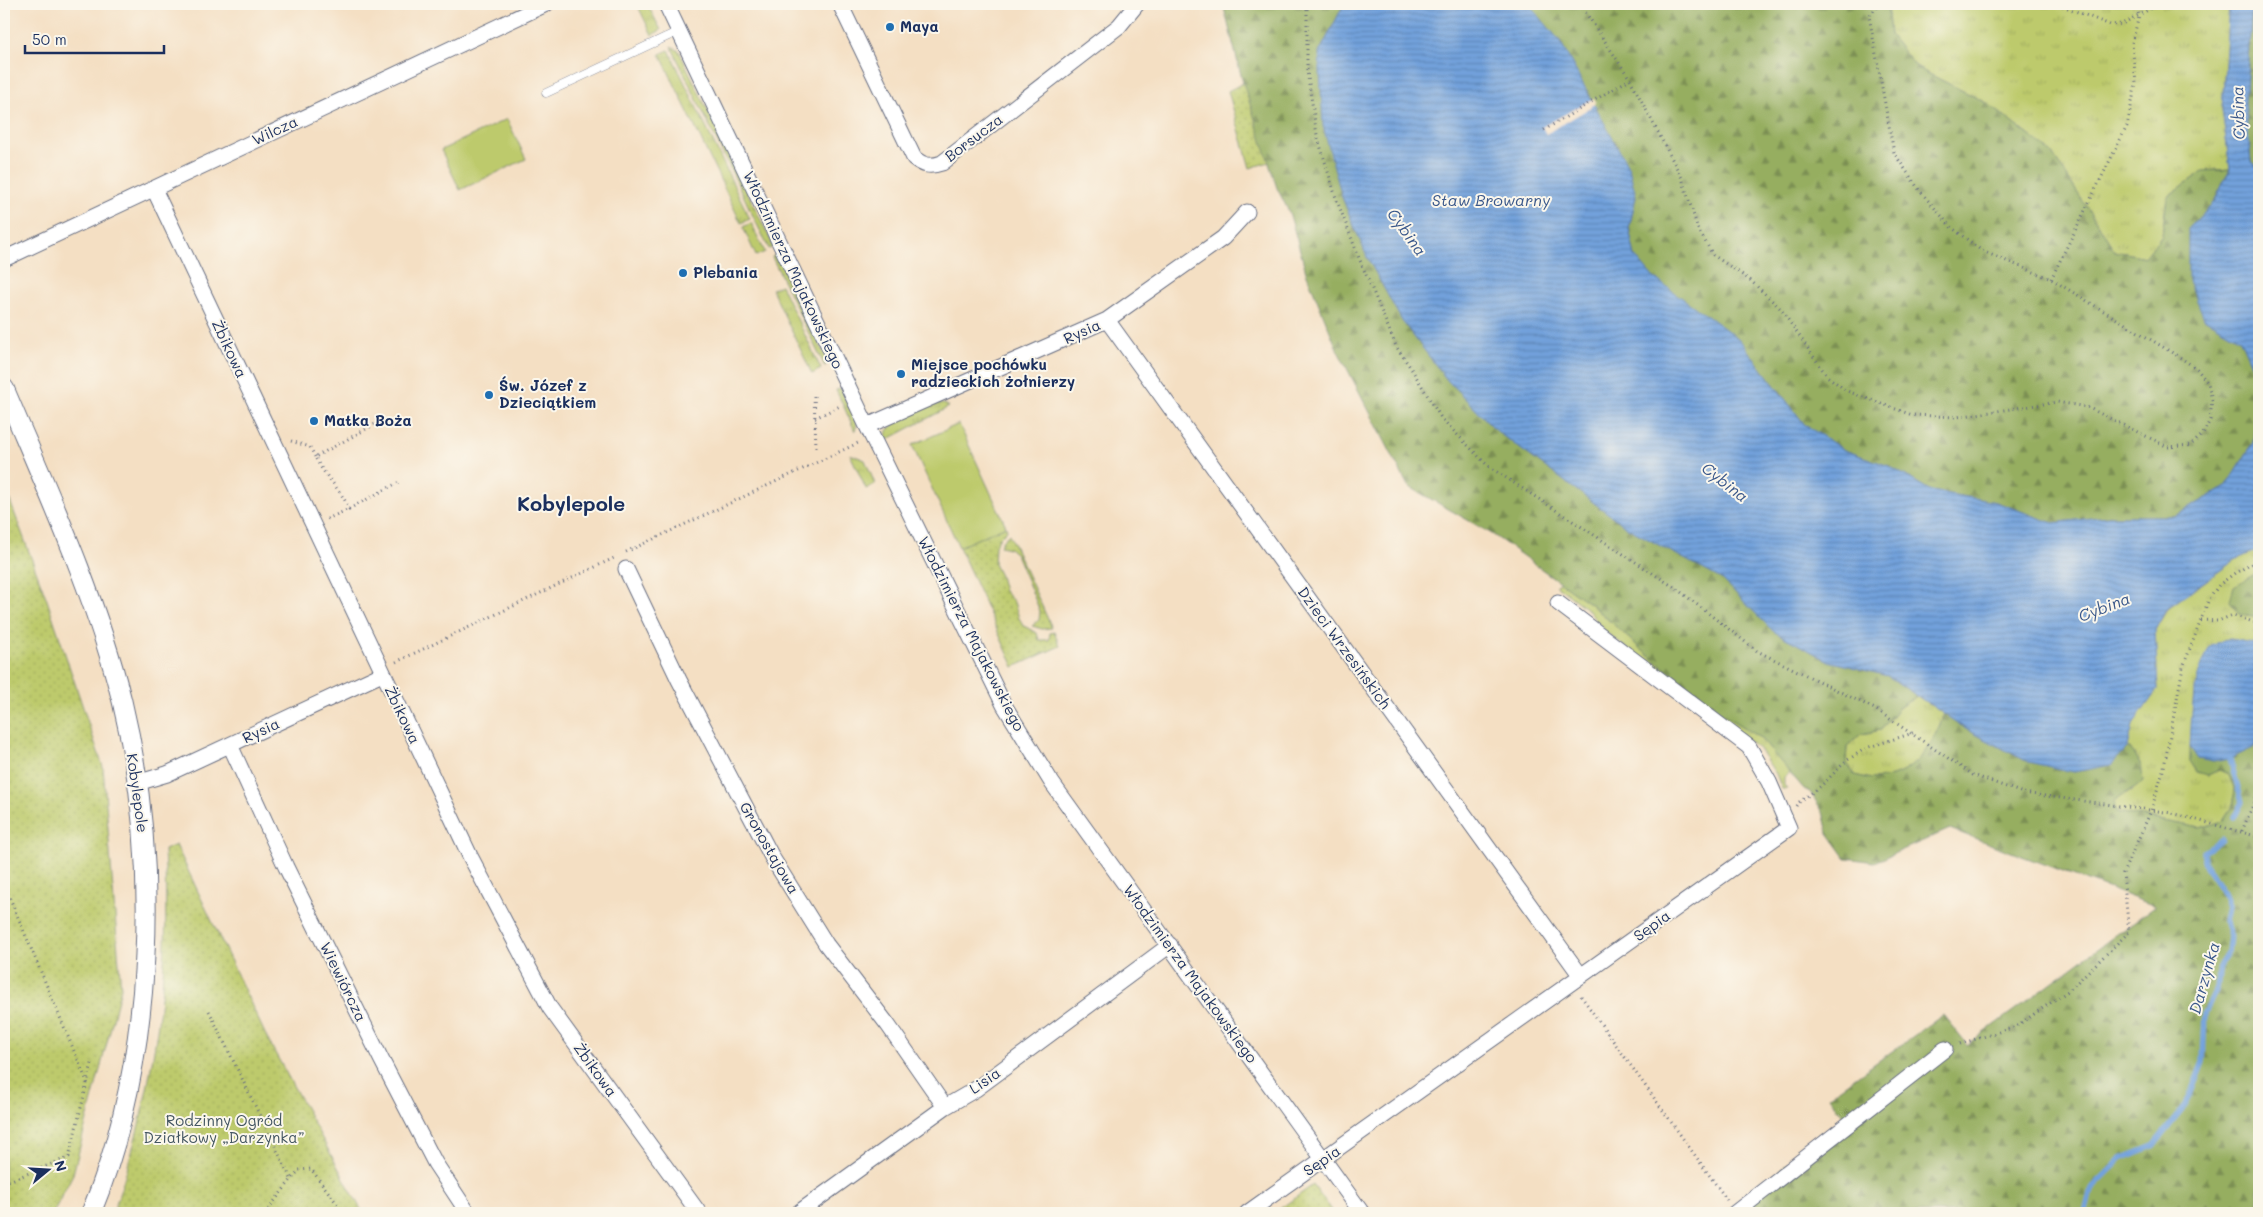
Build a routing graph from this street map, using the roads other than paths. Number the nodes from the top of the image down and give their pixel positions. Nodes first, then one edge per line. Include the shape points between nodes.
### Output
1 (546, 4) edge
2 (666, 4) edge
3 (840, 4) edge
4 (1137, 4) edge
5 (680, 32) junction
6 (546, 93) dead end
7 (154, 189) junction
8 (1247, 212) dead end
9 (4, 259) edge
10 (1107, 320) junction
11 (4, 388) edge
12 (867, 426) junction
13 (626, 569) dead end
14 (1558, 603) dead end
15 (382, 674) junction
16 (230, 745) junction
17 (138, 783) junction
18 (1170, 945) junction
19 (1576, 980) junction
20 (1944, 1049) road end
21 (945, 1107) junction
22 (1324, 1160) junction
23 (91, 1213) edge
24 (468, 1213) edge
25 (699, 1213) edge
26 (798, 1213) edge
27 (1247, 1213) edge
28 (1362, 1213) edge
29 (1736, 1213) edge

1 - 7 street, Wilcza
2 - 5 street, Włodzimierza Majakowskiego
3 - 4 street, Borsucza via 914,158 931,167 942,163 1119,26
5 - 6 lane
5 - 12 street, Włodzimierza Majakowskiego
7 - 9 street, Wilcza
7 - 15 street, Żbikowa
8 - 10 street, Rysia via 1223,238
10 - 12 street, Rysia
10 - 19 street, Dzieci Wrzesińskich
11 - 17 street, Kobylepole via 103,636 122,701
12 - 18 street, Włodzimierza Majakowskiego via 1004,705 1052,782
13 - 21 street, Gronostajowa via 679,680 773,859 826,944
14 - 19 street, Sępia via 1748,747 1769,782 1789,828
15 - 16 street, Rysia
15 - 25 street, Żbikowa via 470,856 550,1008
16 - 17 street, Rysia via 168,774
16 - 24 street, Wiewiórcza via 381,1059 435,1163
17 - 23 street, Kobylepole via 146,912 139,1014 119,1128
18 - 21 street, Lisia via 976,1089
18 - 22 street, Włodzimierza Majakowskiego
19 - 22 street, Sępia
20 - 29 street
21 - 26 street, Lisia
22 - 27 street, Sępia
22 - 28 street, Włodzimierza Majakowskiego

